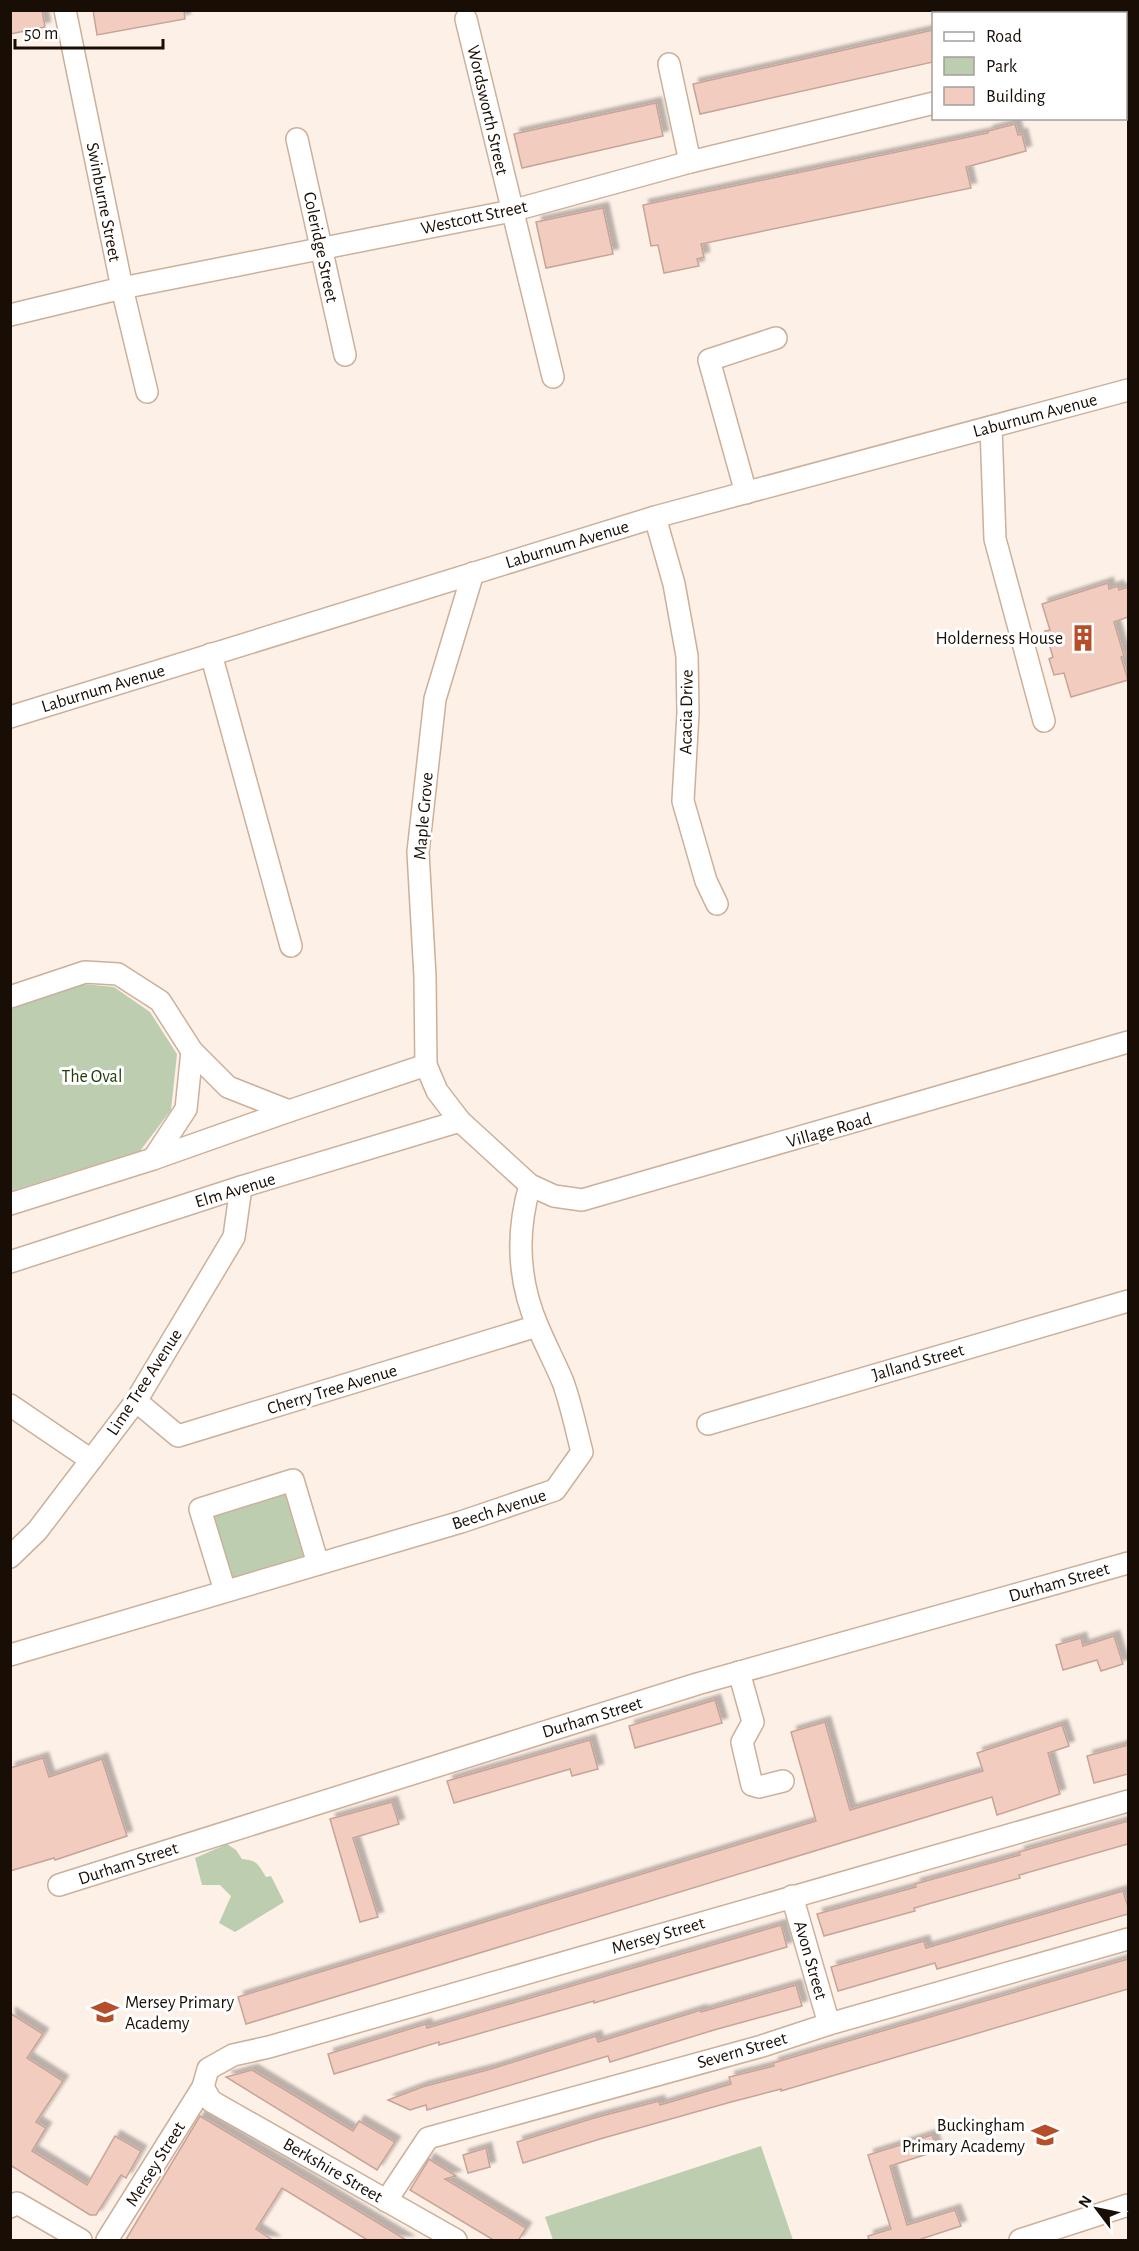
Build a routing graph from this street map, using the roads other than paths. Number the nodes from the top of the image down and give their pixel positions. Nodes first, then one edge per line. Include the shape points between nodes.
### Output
1 (65, 10) edge
2 (466, 18) dead end
3 (669, 64) dead end
4 (932, 103) edge
5 (297, 139) dead end
6 (690, 162) junction
7 (512, 211) junction
8 (320, 248) junction
9 (122, 288) junction
10 (10, 315) edge
11 (776, 338) dead end
12 (345, 355) dead end
13 (553, 376) dead end
14 (1128, 390) edge
15 (147, 392) dead end
16 (991, 428) junction
17 (746, 493) junction
18 (656, 517) junction
19 (473, 573) junction
20 (211, 654) junction
21 (10, 717) edge
22 (1044, 721) dead end
23 (717, 904) dead end
24 (291, 946) dead end
25 (10, 997) edge
26 (1128, 1042) edge
27 (192, 1051) junction
28 (426, 1065) junction
29 (289, 1111) junction
30 (460, 1121) junction
31 (153, 1160) junction
32 (530, 1185) junction
33 (241, 1187) junction
34 (10, 1204) edge
35 (10, 1262) edge
36 (1128, 1301) edge
37 (537, 1326) junction
38 (136, 1401) junction
39 (10, 1406) edge
40 (708, 1424) dead end
41 (92, 1460) junction
42 (10, 1557) edge
43 (1128, 1563) edge
44 (318, 1564) junction
45 (225, 1591) junction
46 (10, 1655) edge
47 (739, 1672) junction
48 (783, 1781) dead end
49 (1128, 1801) edge
50 (59, 1885) dead end
51 (792, 1896) junction
52 (1128, 1939) edge
53 (829, 2024) junction
54 (207, 2094) junction
55 (386, 2201) junction
56 (14, 2205) edge
57 (1128, 2205) edge
58 (81, 2241) edge
59 (107, 2241) edge
60 (456, 2241) edge
61 (1020, 2241) edge

1 - 9 street, Swinburne Street
2 - 7 street, Wordsworth Street
3 - 6 street
4 - 6 street, Westcott Street
5 - 8 street, Coleridge Street
6 - 7 street, Westcott Street
7 - 8 street, Westcott Street
7 - 13 street, Wordsworth Street
8 - 9 street, Westcott Street
8 - 12 street, Coleridge Street
9 - 10 street, Westcott Street
9 - 15 street, Swinburne Street
11 - 17 street via 709,360
14 - 16 street, Laburnum Avenue
16 - 17 street, Laburnum Avenue
16 - 22 street via 995,539
17 - 18 street, Laburnum Avenue
18 - 19 street, Laburnum Avenue
18 - 23 street, Acacia Drive via 687,656 683,801 706,881
19 - 20 street, Laburnum Avenue
19 - 28 street, Maple Grove via 435,699 418,852
20 - 21 street, Laburnum Avenue
20 - 24 street
25 - 27 street via 85,972 118,974 160,1001
26 - 32 street, Village Road via 582,1200 554,1196
27 - 29 street via 228,1087
27 - 31 street via 186,1109
28 - 29 street
28 - 30 street via 437,1091
29 - 31 street
30 - 32 street
30 - 33 street, Elm Avenue
31 - 34 street
32 - 37 street, Beech Avenue via 520,1235 525,1290
33 - 35 street, Elm Avenue
33 - 38 street, Lime Tree Avenue via 234,1237
36 - 40 street, Jalland Street
37 - 38 street, Cherry Tree Avenue via 178,1436
37 - 44 street, Beech Avenue via 563,1383 582,1452 555,1490
38 - 41 street, Lime Tree Avenue
39 - 41 street
41 - 42 street, Lime Tree Avenue via 37,1531
43 - 47 street, Durham Street
44 - 45 street, Beech Avenue
44 - 45 street via 293,1480 200,1509
45 - 46 street, Beech Avenue
47 - 48 street via 753,1722 742,1742 752,1785
47 - 50 street, Durham Street
49 - 51 street, Mersey Street
51 - 53 street, Avon Street
51 - 54 street, Mersey Street via 233,2055 208,2069
52 - 53 street, Severn Street
53 - 55 street, Severn Street via 428,2138
54 - 55 street, Berkshire Street
54 - 59 street, Mersey Street
55 - 60 street, Berkshire Street
56 - 58 street
57 - 61 street

